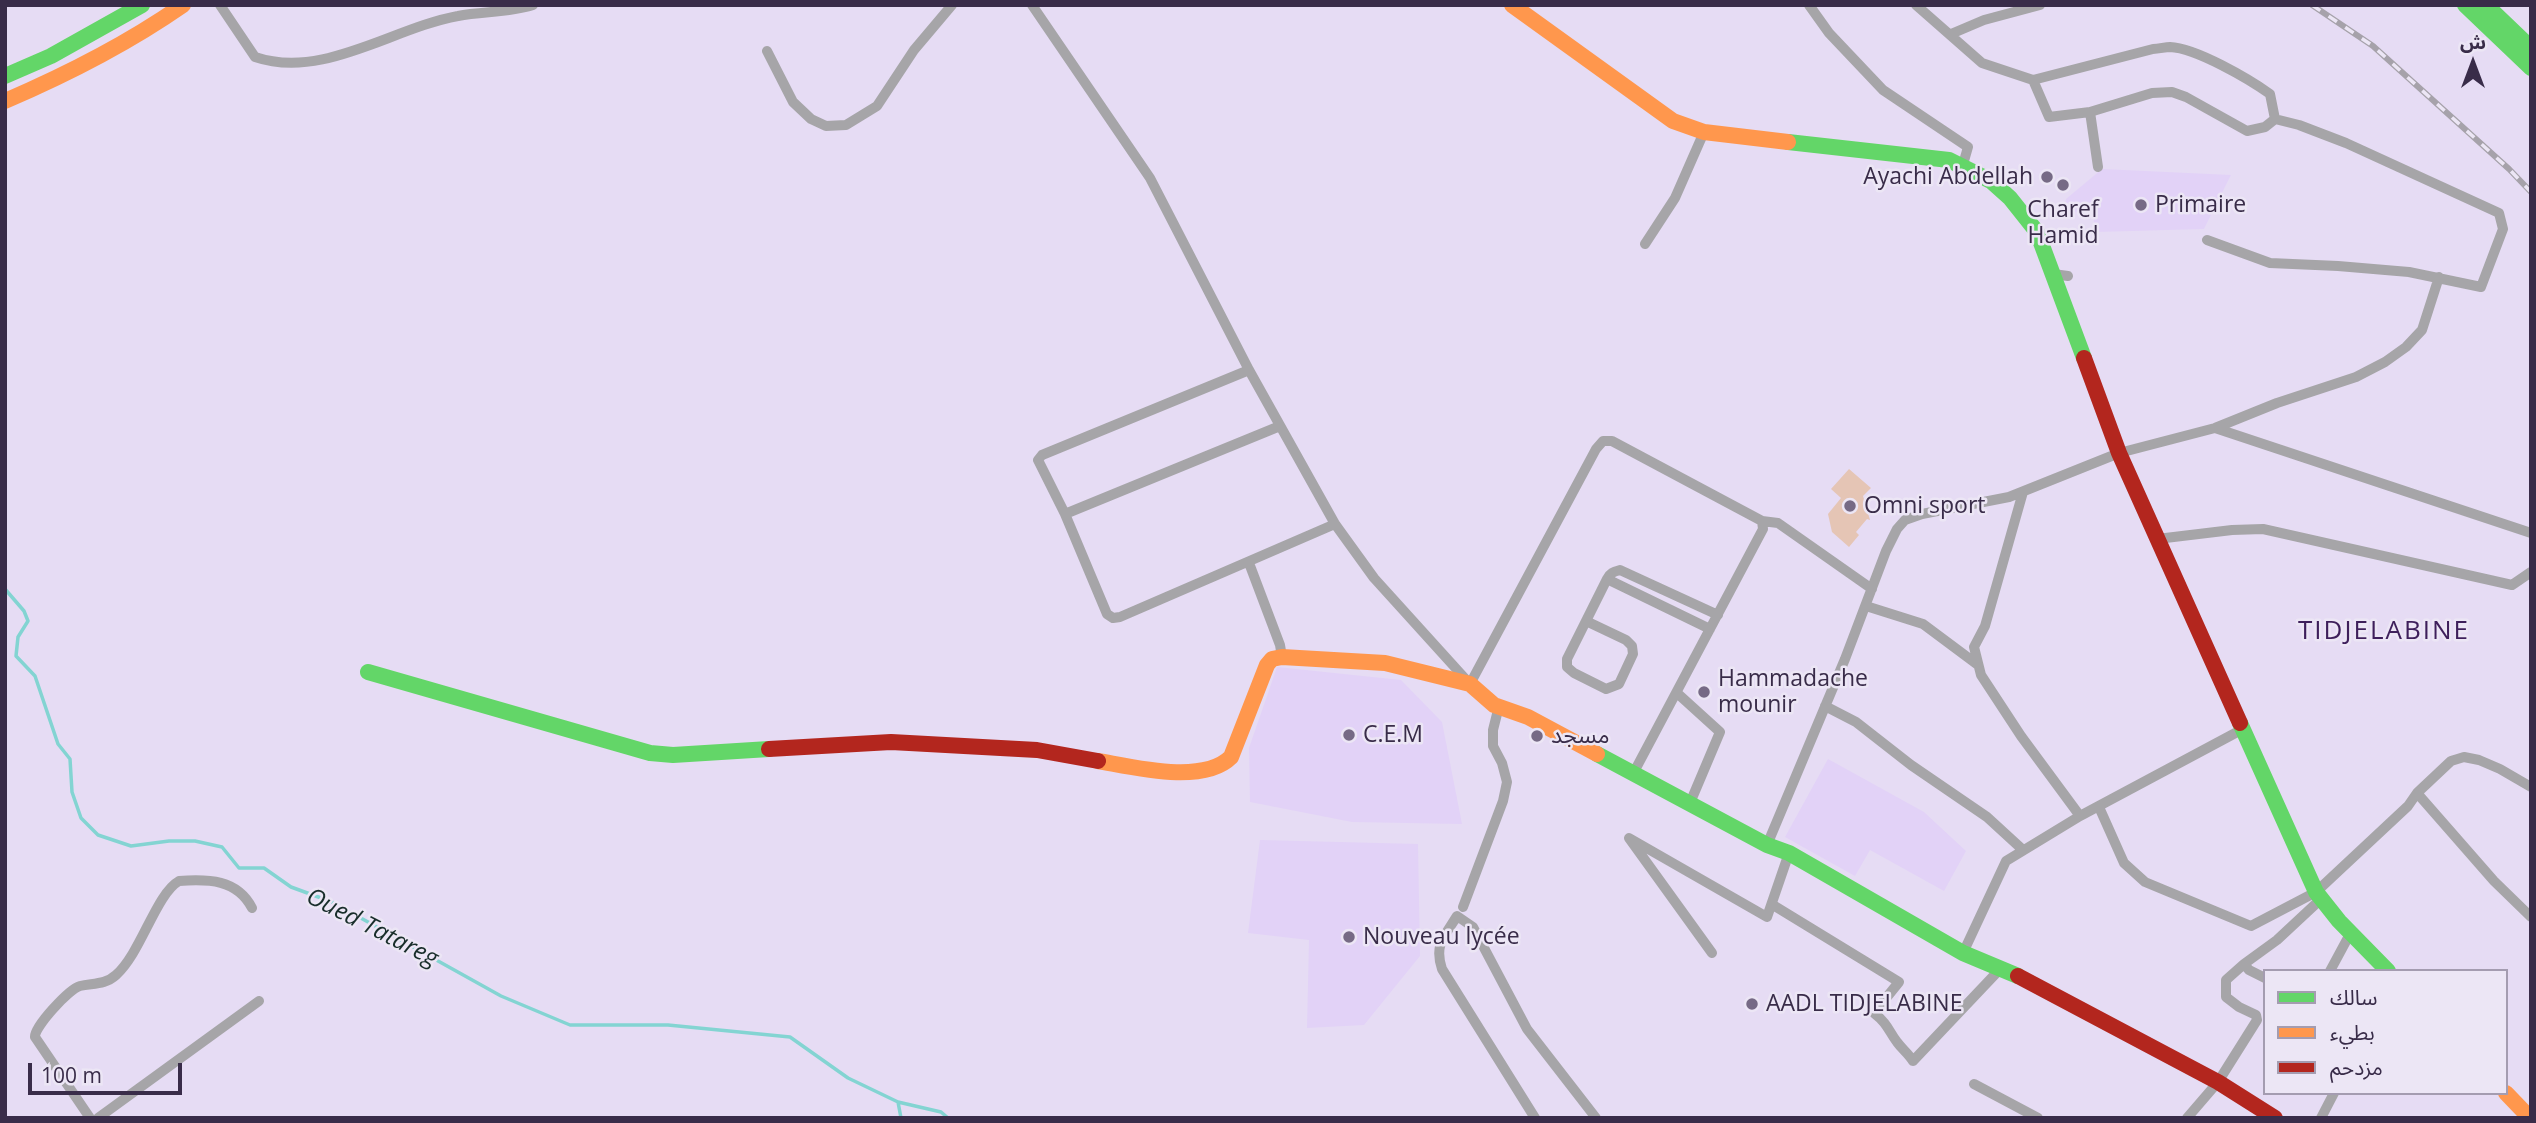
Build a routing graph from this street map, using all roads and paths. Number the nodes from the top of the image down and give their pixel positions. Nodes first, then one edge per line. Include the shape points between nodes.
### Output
1 (142, 5) edge
2 (183, 5) edge
3 (220, 5) edge
4 (533, 5) edge
5 (952, 5) edge
6 (1032, 5) edge
7 (1512, 5) edge
8 (1809, 5) edge
9 (1916, 5) edge
10 (2040, 5) edge
11 (2465, 5) edge
12 (2486, 5) edge
13 (1951, 34) junction
14 (2531, 48) edge
15 (767, 51) dead end
16 (2531, 68) edge
17 (5, 76) edge
18 (2033, 80) junction
19 (5, 101) edge
20 (2090, 112) junction
21 (2275, 119) junction
22 (1704, 132) junction
23 (2098, 167) dead end
24 (1962, 168) junction
25 (2207, 240) dead end
26 (1645, 244) dead end
27 (2439, 277) junction
28 (1249, 370) junction
29 (1280, 426) junction
30 (2216, 428) junction
31 (2119, 453) junction
32 (2023, 492) junction
33 (1065, 514) junction
34 (1762, 521) junction
35 (1335, 524) junction
36 (2531, 533) edge
37 (2157, 538) junction
38 (1248, 563) junction
39 (2531, 572) edge
40 (1607, 579) junction
41 (1872, 589) junction
42 (1866, 606) junction
43 (1718, 615) junction
44 (1586, 621) junction
45 (1710, 629) junction
46 (1282, 657) junction
47 (1978, 665) junction
48 (368, 672) dead end
49 (1470, 684) junction
50 (1677, 693) junction
51 (1499, 706) junction
52 (1825, 706) junction
53 (2241, 730) junction
54 (1634, 772) junction
55 (2531, 787) edge
56 (2417, 793) junction
57 (1690, 803) junction
58 (2099, 807) junction
59 (2080, 816) junction
60 (1767, 845) junction
61 (2023, 850) junction
62 (1789, 853) junction
63 (2318, 896) junction
64 (1773, 905) junction
65 (1464, 907) dead end
66 (252, 908) dead end
67 (2531, 917) edge
68 (2350, 932) junction
69 (1712, 953) dead end
70 (1963, 953) junction
71 (2244, 964) junction
72 (2002, 967) junction
73 (2331, 969) edge
74 (2386, 969) edge
75 (2263, 977) edge
76 (259, 1001) dead end
77 (2218, 1082) junction
78 (1974, 1084) dead end
79 (2333, 1095) edge
80 (2508, 1095) edge
81 (90, 1118) edge
82 (98, 1118) edge
83 (1535, 1118) edge
84 (1597, 1118) edge
85 (2038, 1118) edge
86 (2187, 1118) edge
87 (2275, 1118) edge
88 (2321, 1118) edge
89 (2530, 1118) edge

1 - 17 main road
2 - 19 main road via 61,78
3 - 4 street via 255,57 293,64 331,57 447,18
5 - 15 street via 914,50 877,106 846,125 826,126 811,119 793,102
6 - 28 street via 1150,178
7 - 22 main road via 1673,121
8 - 24 street via 1883,90 1968,147
9 - 13 street
10 - 13 street
11 - 16 main road
12 - 14 main road
13 - 18 street via 1982,63
18 - 20 street via 2049,117
18 - 21 street via 2170,47 2208,59 2264,90 2273,100
20 - 21 street via 2163,92 2186,97 2247,131
20 - 23 street
21 - 27 street via 2346,144 2499,213 2503,229 2481,287
22 - 24 main road via 1949,160
22 - 26 street via 1675,198
24 - 31 main road via 1991,181 2038,232 2061,275
25 - 27 street via 2270,263
27 - 30 street via 2421,330 2385,362
28 - 29 street
28 - 33 street via 1042,455 1040,466
29 - 33 street
29 - 35 street
30 - 31 street
30 - 36 street
31 - 32 street
31 - 37 main road
32 - 41 street via 1905,520 1886,551
32 - 47 street via 1985,626 1974,648
33 - 38 street via 1107,614 1113,618
34 - 41 street via 1778,523
34 - 43 street via 1763,529
34 - 49 street via 1603,441
35 - 38 street
35 - 49 street via 1374,578
37 - 39 street via 2263,529 2512,585
37 - 53 main road
38 - 46 street
40 - 43 street via 1620,570
40 - 44 street
40 - 45 street
41 - 42 street
42 - 47 street via 1923,624
42 - 52 street
43 - 45 street
44 - 44 street via 1567,667 1605,689 1613,688 1633,654 1632,646
45 - 50 street
46 - 48 main road via 1267,665 1231,757 1223,765 1196,772 1145,769 1037,750 891,742 673,755
46 - 49 main road via 1385,663
47 - 59 street via 2021,736
49 - 51 main road
50 - 54 street
50 - 57 street via 1720,732
51 - 54 main road
51 - 65 street via 1493,746 1507,782
52 - 60 street
52 - 61 street via 1856,722 1987,817
53 - 58 street
53 - 63 main road
54 - 57 main road
55 - 56 street via 2500,769 2464,757 2451,761
56 - 63 street
56 - 67 street
57 - 60 main road
58 - 59 street
58 - 63 street via 2124,863 2145,882 2251,926
59 - 61 street
60 - 62 main road
61 - 70 street via 2006,861
62 - 64 street
62 - 70 main road
63 - 68 main road
63 - 71 street via 2277,940
64 - 69 street via 1767,917 1629,838
64 - 72 street via 1899,982 1874,1013 1887,1023 1913,1060
66 - 81 street via 246,896 226,884 206,880 173,884 119,972 105,982 76,988 35,1031 34,1037
68 - 73 street
68 - 74 main road
70 - 72 main road
71 - 75 street
71 - 77 street via 2226,980 2225,994 2257,1020
72 - 77 main road
76 - 82 street
77 - 86 street
77 - 87 main road
78 - 85 street
79 - 88 street
80 - 89 main road
83 - 84 street via 1442,969 1437,954 1457,916 1473,927 1527,1029

